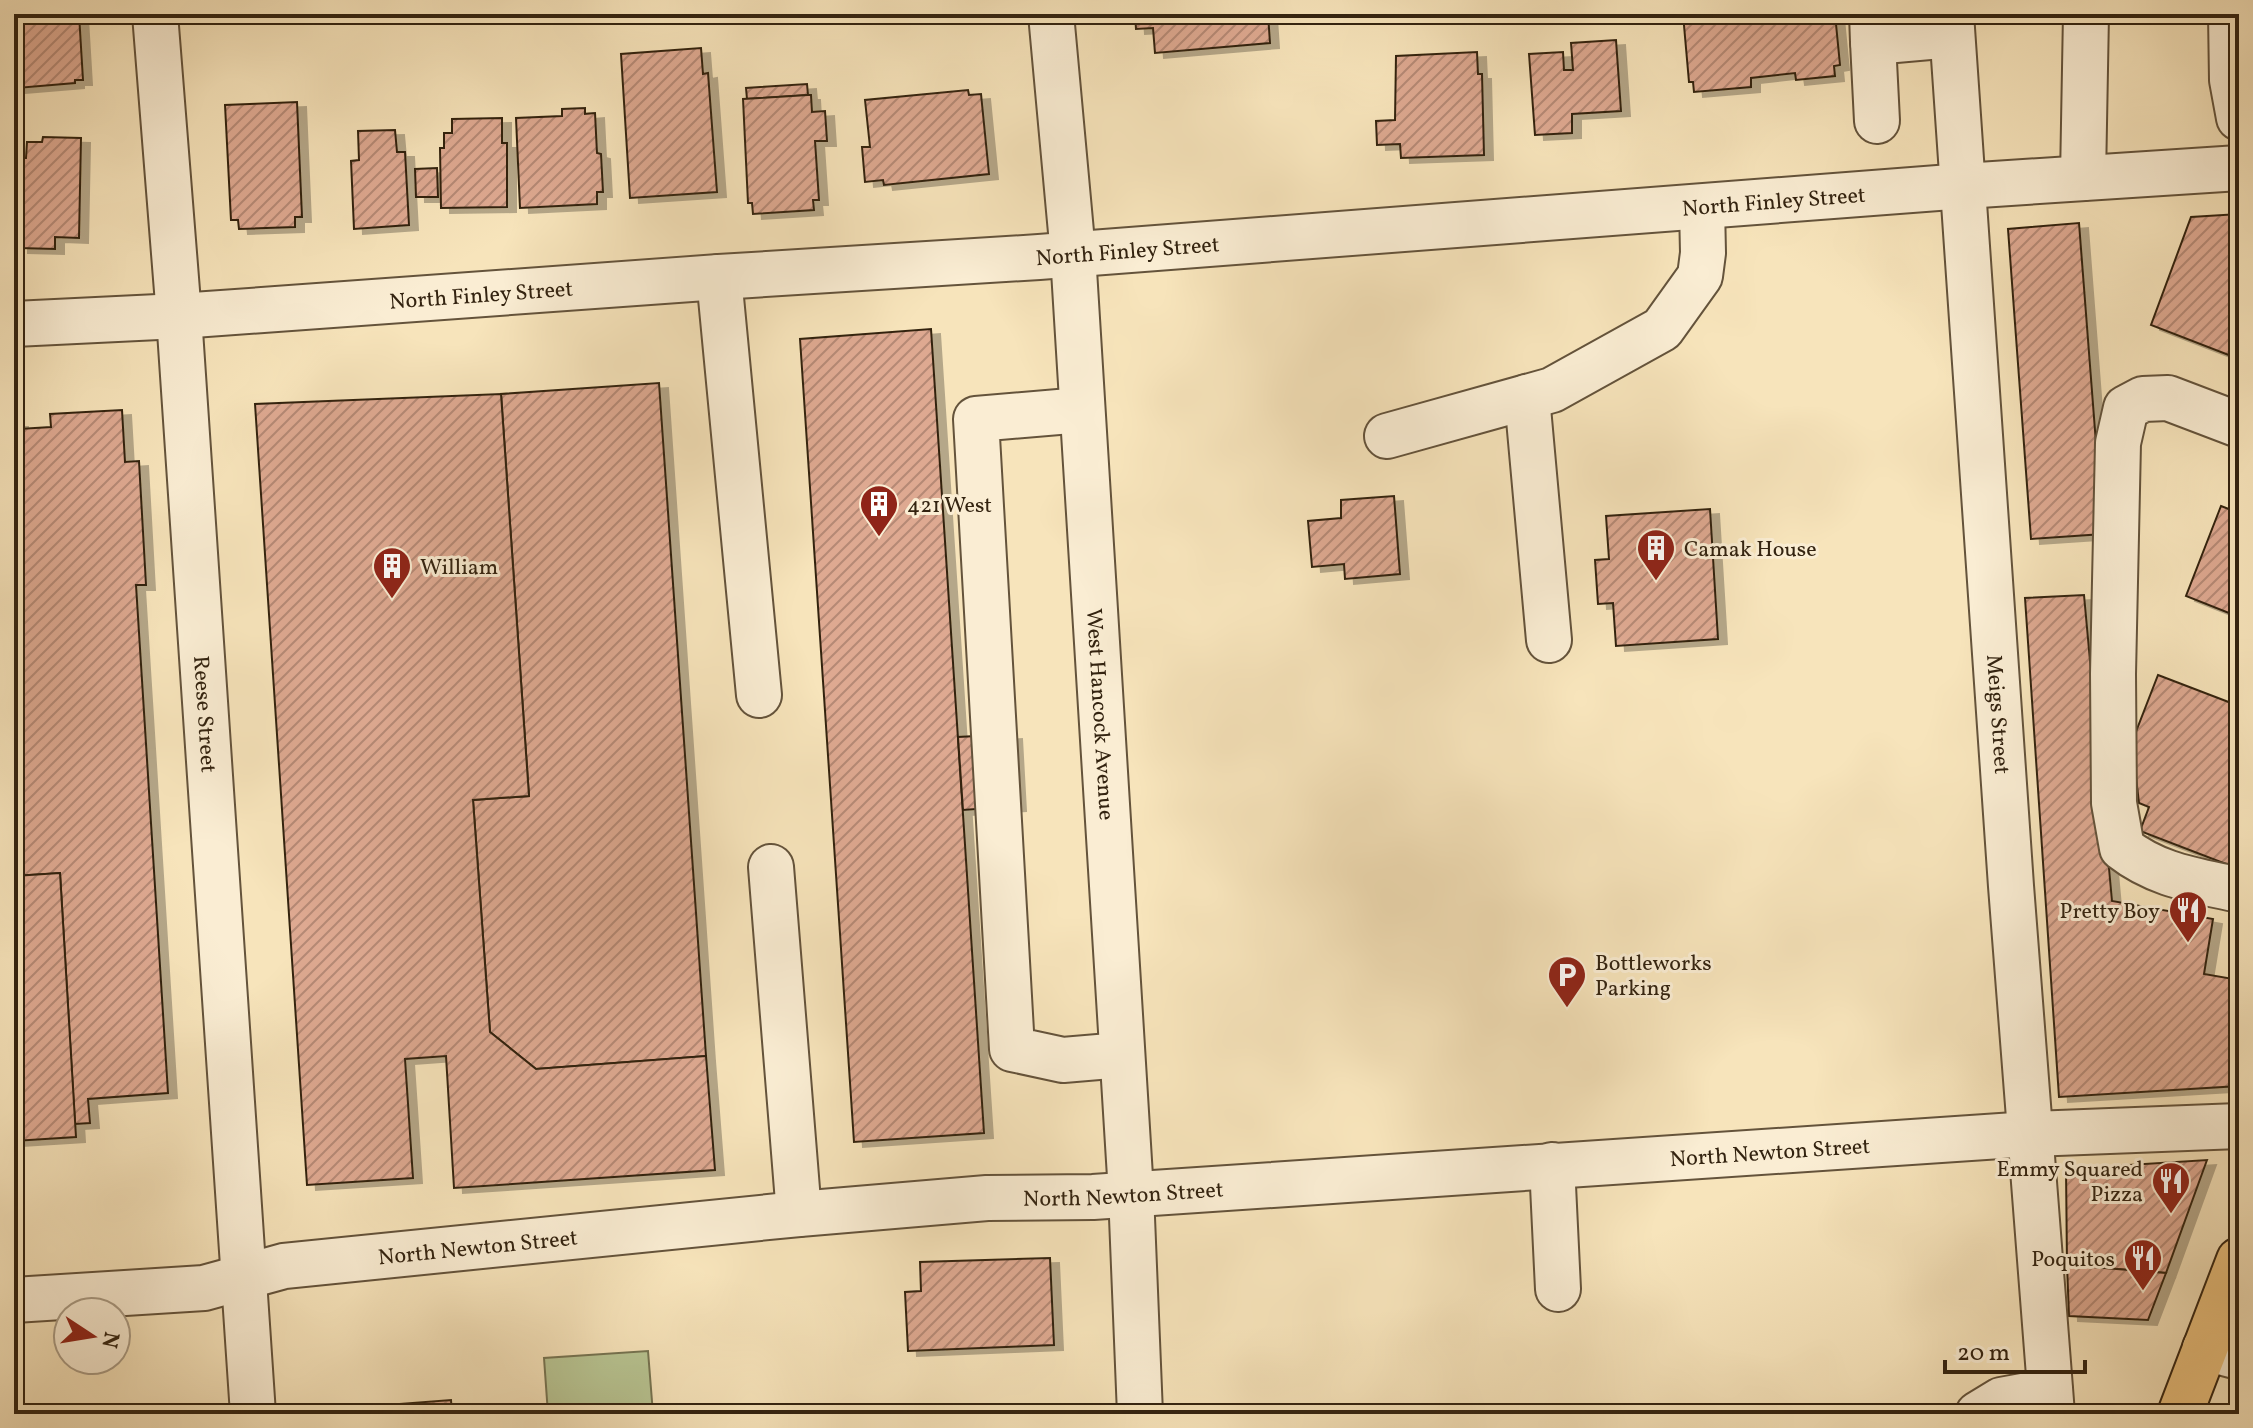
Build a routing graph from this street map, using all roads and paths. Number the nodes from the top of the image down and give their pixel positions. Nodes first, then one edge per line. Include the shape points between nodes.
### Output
1 (155, 14) edge
2 (1051, 14) edge
3 (2086, 14) edge
4 (2231, 14) edge
5 (1952, 25) edge
6 (1872, 28) edge
7 (2237, 93) edge
8 (1877, 121) dead end
9 (2239, 168) edge
10 (2083, 178) junction
11 (1964, 186) junction
12 (1702, 207) junction
13 (1073, 254) junction
14 (719, 277) junction
15 (179, 316) junction
16 (14, 324) edge
17 (1527, 397) junction
18 (1082, 410) junction
19 (2239, 425) edge
20 (1387, 436) dead end
21 (1549, 640) dead end
22 (759, 695) dead end
23 (771, 867) dead end
24 (2239, 890) edge
25 (1122, 1055) junction
26 (2239, 1126) edge
27 (2030, 1134) junction
28 (1552, 1165) junction
29 (1131, 1193) junction
30 (799, 1214) junction
31 (2239, 1260) edge
32 (245, 1279) junction
33 (1558, 1289) dead end
34 (14, 1300) edge
35 (2222, 1352) edge
36 (2051, 1402) edge
37 (253, 1414) edge
38 (1140, 1414) edge
39 (1978, 1414) edge
40 (2180, 1414) edge

1 - 15 street, Reese Street
2 - 13 street, West Hancock Avenue
3 - 10 street
4 - 7 street
5 - 6 street
5 - 11 street, Meigs Street
6 - 8 street
9 - 10 street, North Finley Street
10 - 11 street, North Finley Street
11 - 12 street, North Finley Street
11 - 27 street, Meigs Street
12 - 13 street, North Finley Street
12 - 17 street via 1700,276 1662,329 1552,390
13 - 14 street, North Finley Street
13 - 18 street, West Hancock Avenue
14 - 15 street, North Finley Street
14 - 22 street
15 - 16 street, North Finley Street
15 - 32 street, Reese Street
17 - 20 street
17 - 21 street
18 - 25 street, West Hancock Avenue
18 - 25 street via 976,419 1012,1049 1063,1060
19 - 24 street via 2168,398 2143,399 2126,408 2118,443 2113,674 2114,803 2122,848 2142,864
23 - 30 street
25 - 29 street, West Hancock Avenue
26 - 27 street, North Newton Street
27 - 28 street, North Newton Street
27 - 36 street, Meigs Street
28 - 29 street, North Newton Street
28 - 33 street
29 - 30 street, North Newton Street via 987,1198
29 - 38 street, West Hancock Avenue
30 - 32 street, North Newton Street via 284,1266
31 - 35 main road
32 - 34 street, North Newton Street via 204,1288
32 - 37 street, Reese Street
35 - 40 main road
36 - 39 street via 2001,1400

